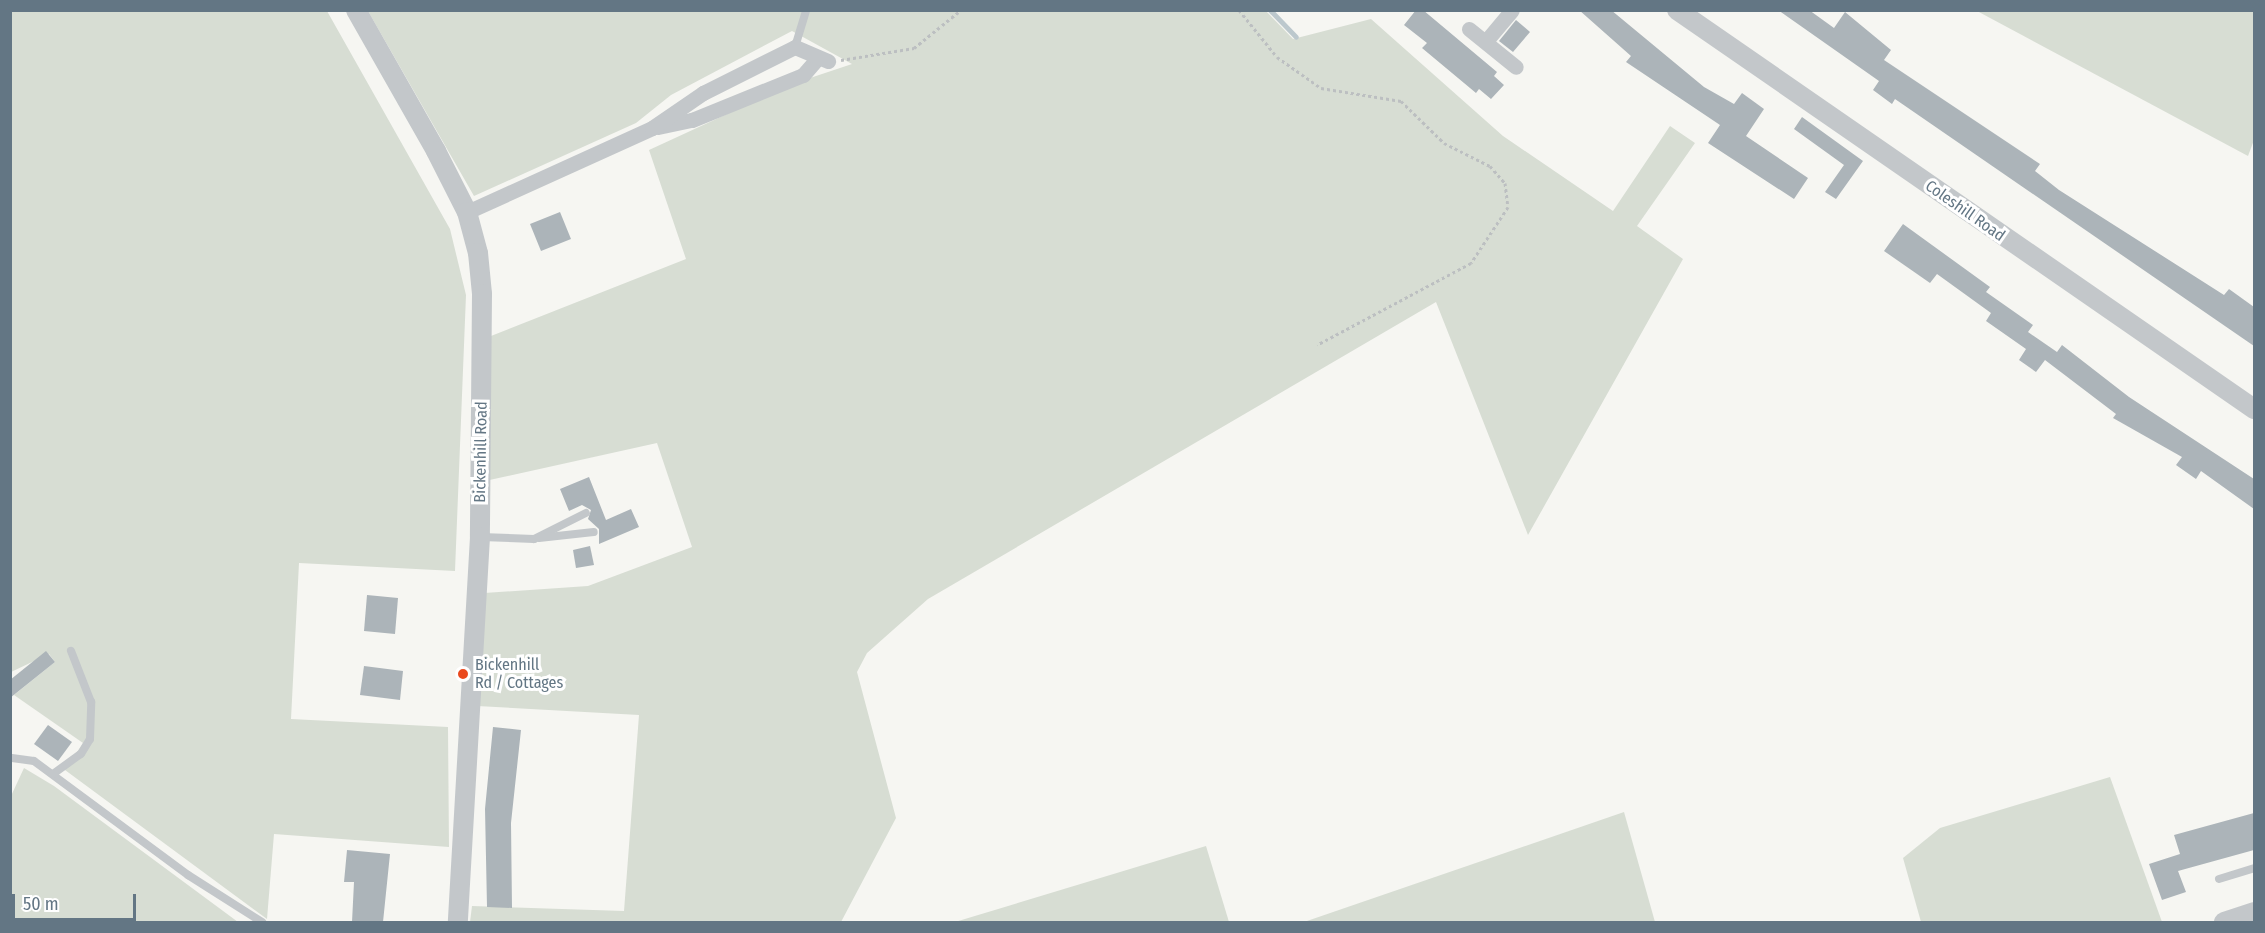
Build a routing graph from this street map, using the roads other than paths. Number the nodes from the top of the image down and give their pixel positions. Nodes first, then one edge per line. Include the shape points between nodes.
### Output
1 (356, 10) edge
2 (806, 10) edge
3 (1512, 10) edge
4 (1685, 13) edge
5 (1469, 29) dead end
6 (1486, 41) junction
7 (795, 47) junction
8 (1516, 67) dead end
9 (652, 128) junction
10 (466, 212) junction
11 (2254, 409) edge
12 (586, 513) dead end
13 (594, 532) dead end
14 (480, 537) junction
15 (534, 539) junction
16 (71, 651) dead end
17 (12, 758) dead end
18 (53, 774) junction
19 (2254, 868) edge
20 (2218, 879) dead end
21 (2254, 912) edge
22 (262, 922) edge
23 (458, 922) edge
24 (2224, 922) edge

1 - 10 street, Bickenhill Road
2 - 7 lane
3 - 6 street
4 - 11 street, Coleshill Road
5 - 6 street
6 - 8 street
7 - 9 street via 702,93
7 - 9 street via 822,60 792,80 692,120
9 - 10 street
10 - 14 street, Bickenhill Road via 482,294
12 - 15 lane
13 - 15 lane
14 - 15 lane
14 - 23 street, Bickenhill Road
16 - 18 lane via 91,702 90,739 81,754
17 - 18 lane via 34,761
18 - 22 lane via 188,876
19 - 20 lane
21 - 24 street

